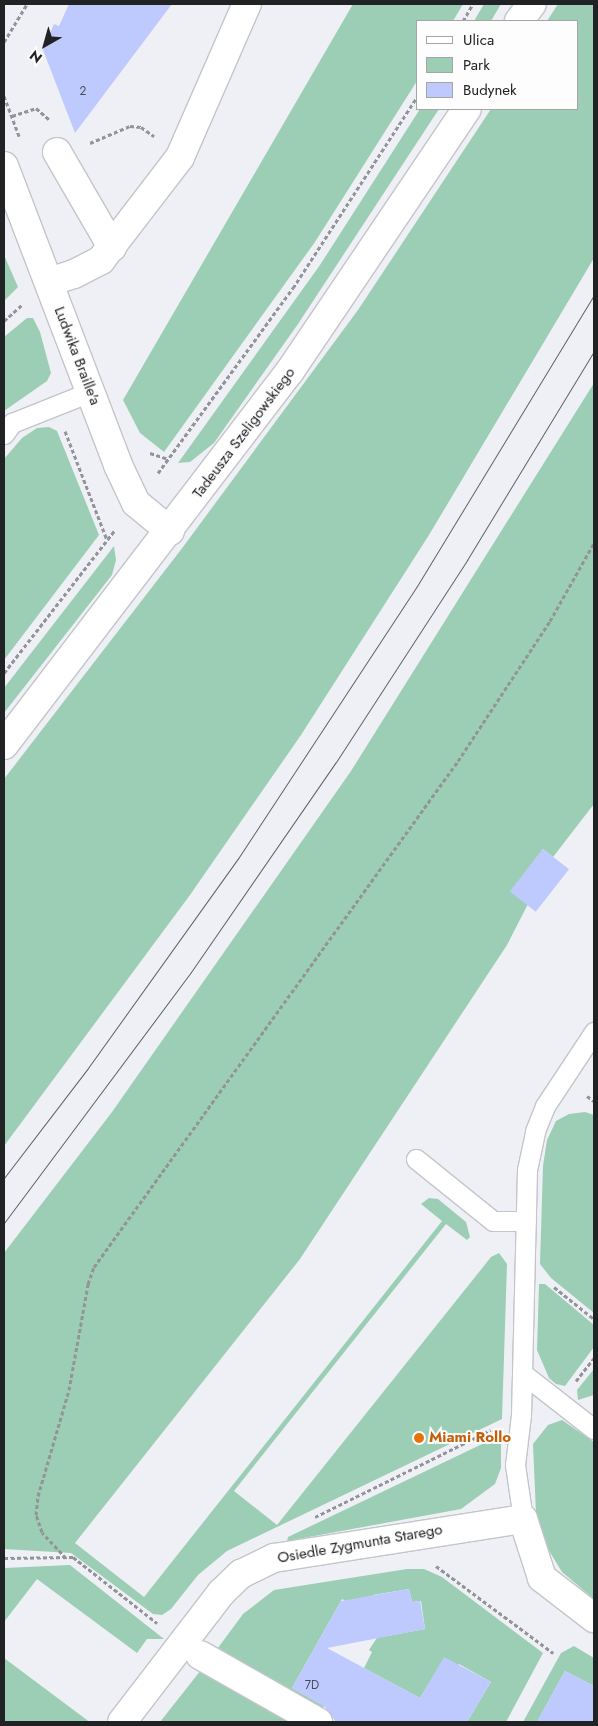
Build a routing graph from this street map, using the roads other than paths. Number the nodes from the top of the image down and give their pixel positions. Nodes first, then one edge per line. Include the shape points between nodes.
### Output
1 (247, 4) edge
2 (466, 110) edge
3 (57, 152) dead end
4 (4, 166) edge
5 (112, 247) junction
6 (49, 282) junction
7 (90, 392) junction
8 (4, 434) edge
9 (170, 531) junction
10 (4, 745) edge
11 (594, 1032) edge
12 (416, 1159) dead end
13 (526, 1221) junction
14 (522, 1373) junction
15 (594, 1429) edge
16 (522, 1519) junction
17 (594, 1618) edge
18 (191, 1649) junction
19 (122, 1722) edge
20 (318, 1722) edge

1 - 5 street via 180,157
2 - 9 street, Tadeusza Szeligowskiego via 290,371
3 - 5 street
4 - 6 street, Ludwika Braille'a
5 - 6 street via 101,260
6 - 7 street, Ludwika Braille'a
7 - 8 lane via 12,423
7 - 9 street, Ludwika Braille'a via 136,504
9 - 10 street, Tadeusza Szeligowskiego
11 - 13 lane via 562,1078 535,1131 527,1170
12 - 13 lane via 493,1220
13 - 14 lane via 522,1262
14 - 15 lane
14 - 16 lane via 515,1466
16 - 17 street via 542,1578
16 - 18 street, Osiedle Zygmunta Starego via 274,1558 241,1574 221,1593
18 - 19 street, Osiedle Zygmunta Starego
18 - 20 street

